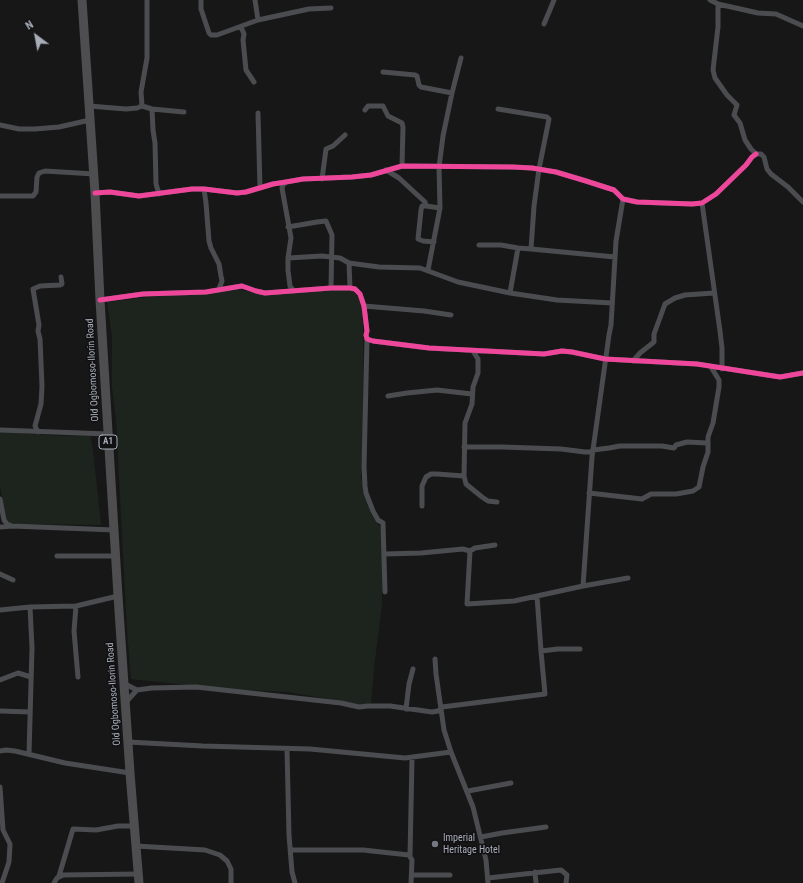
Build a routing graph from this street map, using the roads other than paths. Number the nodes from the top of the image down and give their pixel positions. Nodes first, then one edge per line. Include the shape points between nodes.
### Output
1 (82, 0) edge
2 (147, 0) edge
3 (201, 0) edge
4 (255, 0) edge
5 (554, 0) edge
6 (710, 0) edge
7 (718, 4) junction
8 (331, 8) dead end
9 (258, 20) junction
10 (544, 24) dead end
11 (803, 26) edge
12 (241, 27) junction
13 (461, 58) dead end
14 (383, 72) dead end
15 (254, 82) dead end
16 (452, 93) junction
17 (89, 106) junction
18 (142, 106) junction
19 (152, 109) junction
20 (498, 109) dead end
21 (365, 110) dead end
22 (184, 112) dead end
23 (258, 113) dead end
24 (90, 120) junction
25 (0, 124) edge
26 (344, 135) dead end
27 (756, 154) junction
28 (402, 166) junction
29 (439, 167) junction
30 (539, 169) junction
31 (386, 170) junction
32 (94, 174) junction
33 (322, 179) junction
34 (286, 182) junction
35 (260, 188) junction
36 (204, 189) junction
37 (95, 193) junction
38 (159, 194) junction
39 (0, 196) edge
40 (623, 199) junction
41 (803, 202) edge
42 (702, 203) junction
43 (426, 206) junction
44 (440, 208) junction
45 (288, 227) junction
46 (434, 242) junction
47 (479, 245) dead end
48 (518, 248) junction
49 (531, 249) junction
50 (331, 257) junction
51 (615, 257) junction
52 (288, 258) junction
53 (349, 263) junction
54 (428, 270) junction
55 (61, 277) dead end
56 (331, 288) junction
57 (350, 288) junction
58 (219, 289) junction
59 (293, 290) junction
60 (510, 293) junction
61 (714, 293) junction
62 (100, 300) junction
63 (612, 303) junction
64 (364, 306) junction
65 (451, 315) dead end
66 (367, 339) junction
67 (473, 350) junction
68 (605, 359) junction
69 (633, 361) junction
70 (711, 367) junction
71 (722, 368) junction
72 (803, 373) edge
73 (472, 394) junction
74 (388, 396) dead end
75 (0, 430) edge
76 (38, 432) junction
77 (108, 434) junction
78 (707, 443) junction
79 (464, 447) junction
80 (593, 450) junction
81 (464, 476) junction
82 (589, 493) junction
83 (0, 499) edge
84 (497, 502) dead end
85 (422, 506) dead end
86 (0, 526) edge
87 (12, 526) junction
88 (114, 530) junction
89 (495, 545) dead end
90 (470, 551) junction
91 (385, 554) junction
92 (57, 556) dead end
93 (116, 556) junction
94 (0, 574) edge
95 (628, 578) dead end
96 (13, 580) dead end
97 (583, 586) junction
98 (385, 592) dead end
99 (118, 596) junction
100 (537, 596) junction
101 (76, 606) junction
102 (30, 607) junction
103 (0, 610) edge
104 (580, 649) dead end
105 (541, 651) junction
106 (435, 659) dead end
107 (412, 669) dead end
108 (31, 677) junction
109 (78, 677) dead end
110 (0, 680) edge
111 (124, 684) junction
112 (137, 690) junction
113 (126, 703) junction
114 (442, 707) junction
115 (406, 708) junction
116 (0, 711) edge
117 (30, 712) junction
118 (128, 742) junction
119 (287, 749) junction
120 (0, 751) edge
121 (451, 752) junction
122 (29, 754) junction
123 (412, 758) junction
124 (130, 773) junction
125 (510, 783) dead end
126 (0, 788) edge
127 (468, 791) junction
128 (135, 826) junction
129 (546, 827) dead end
130 (1, 830) edge
131 (481, 837) junction
132 (136, 846) junction
133 (290, 850) junction
134 (410, 856) junction
135 (535, 872) junction
136 (450, 874) dead end
137 (412, 875) junction
138 (59, 876) junction
139 (139, 878) edge
140 (488, 880) edge
141 (2, 883) edge
142 (54, 883) edge
143 (231, 883) edge
144 (295, 883) edge
145 (411, 883) edge
146 (536, 883) edge
147 (566, 883) edge

1 - 17 highway, Old Ogbomoso-Ilorin Road / A1
2 - 18 street via 147,58
3 - 12 street via 202,13 211,35
4 - 9 street
5 - 10 street
6 - 7 street
7 - 11 street via 758,13 776,14
7 - 27 street via 713,70 715,78 737,105 734,115
8 - 9 street via 309,9
9 - 12 street
12 - 15 street via 244,34 246,70
13 - 16 street
14 - 16 street via 415,74 421,87
16 - 29 street
17 - 18 street via 126,109
17 - 24 highway, Old Ogbomoso-Ilorin Road / A1
18 - 19 street
19 - 22 street
19 - 38 street via 156,184
20 - 30 street via 547,116 549,119
21 - 28 street via 368,106 383,106 388,116 402,123
23 - 35 street
24 - 25 street via 35,129 19,129
24 - 32 highway, Old Ogbomoso-Ilorin Road / A1
26 - 33 street via 326,149
27 - 41 street via 764,157 771,174
27 - 42 street via 716,194
28 - 29 street
28 - 31 street
29 - 30 street
29 - 44 street
30 - 40 street via 608,187
30 - 49 street
31 - 33 street via 371,175
31 - 43 street via 399,178 425,202
32 - 37 highway, Old Ogbomoso-Ilorin Road / A1
32 - 39 street via 45,171 36,177 36,192 33,196
33 - 34 street
34 - 35 street
34 - 45 street via 282,188
35 - 36 street via 237,193
36 - 38 street
36 - 58 street via 209,241 219,264 222,281
37 - 38 street via 110,192 135,196
37 - 62 highway, Old Ogbomoso-Ilorin Road / A1
40 - 42 street via 637,202
40 - 51 street
42 - 61 street
43 - 44 street
43 - 46 street via 422,206 421,210 418,239
44 - 46 street
45 - 50 street via 326,221 332,234
45 - 52 street via 291,238
46 - 54 street
47 - 48 street
48 - 49 street
48 - 60 street
49 - 51 street
50 - 52 street
50 - 53 street
50 - 56 street
51 - 63 street
52 - 59 street via 289,281
53 - 54 street
53 - 57 street
54 - 60 street via 458,282
55 - 76 street via 60,285 33,289 39,325 42,386 41,404 35,426
56 - 57 street
56 - 59 street
57 - 64 street via 360,294
58 - 59 street via 242,286 265,293
58 - 62 street via 206,292 143,294
60 - 63 street via 557,300
61 - 69 street via 685,295 665,304 654,334 654,342
61 - 71 street via 722,348
62 - 77 highway, Old Ogbomoso-Ilorin Road / A1
63 - 68 street
64 - 65 street
64 - 66 street
66 - 67 street via 429,348
66 - 91 street via 365,486 373,511 383,523
67 - 68 street via 544,354 562,351
67 - 73 street via 478,365
68 - 69 street
68 - 80 street
69 - 70 street
70 - 71 street
70 - 78 street via 719,380 719,386
71 - 72 street via 780,377
73 - 74 street via 438,390
73 - 79 street via 472,404 465,423
75 - 76 street
76 - 77 street
77 - 88 highway, Old Ogbomoso-Ilorin Road / A1
78 - 80 street via 687,442 674,448 626,445
78 - 82 street via 708,452 696,490 676,494 654,493 642,499
79 - 80 street via 561,449 585,452
79 - 81 street
80 - 82 street
81 - 84 street via 466,484 482,497
81 - 85 street via 431,474 426,477 422,486
82 - 97 street
83 - 87 street via 4,520
86 - 87 street
87 - 88 street
88 - 93 highway, Old Ogbomoso-Ilorin Road / A1
89 - 90 street
90 - 91 street via 462,549
90 - 100 street via 467,604 514,601
91 - 98 street
92 - 93 street
93 - 99 highway, Old Ogbomoso-Ilorin Road / A1
94 - 96 street
95 - 97 street
97 - 100 street
99 - 101 street
99 - 111 highway, Old Ogbomoso-Ilorin Road / A1
100 - 105 street
101 - 102 street
101 - 109 street via 74,630
102 - 103 street
102 - 108 street
104 - 105 street
105 - 114 street via 545,694
106 - 114 street
107 - 115 street
108 - 110 street via 18,673
108 - 117 street
111 - 112 street
111 - 113 highway, Old Ogbomoso-Ilorin Road / A1
112 - 113 street
112 - 115 street via 196,687 358,707
113 - 118 highway, Old Ogbomoso-Ilorin Road / A1
114 - 115 street via 432,712
114 - 121 street via 444,730
116 - 117 street
117 - 122 street
118 - 119 street
118 - 124 highway, Old Ogbomoso-Ilorin Road / A1
119 - 123 street
119 - 133 street
120 - 122 street
121 - 123 street
121 - 127 street
122 - 124 street via 65,763
123 - 134 street
124 - 128 highway, Old Ogbomoso-Ilorin Road / A1
125 - 127 street
126 - 130 street
127 - 131 street
128 - 132 highway, Old Ogbomoso-Ilorin Road / A1
128 - 138 street via 96,830 72,829
129 - 131 street
130 - 141 street via 10,844 9,862
131 - 140 street
132 - 139 highway, Old Ogbomoso-Ilorin Road / A1
132 - 143 street via 205,850 220,855 231,869
133 - 134 street via 363,850
133 - 144 street
134 - 137 street
135 - 140 street
135 - 146 street
135 - 147 street via 561,870 567,875
136 - 137 street
137 - 145 street
138 - 139 street via 99,873
138 - 142 street

